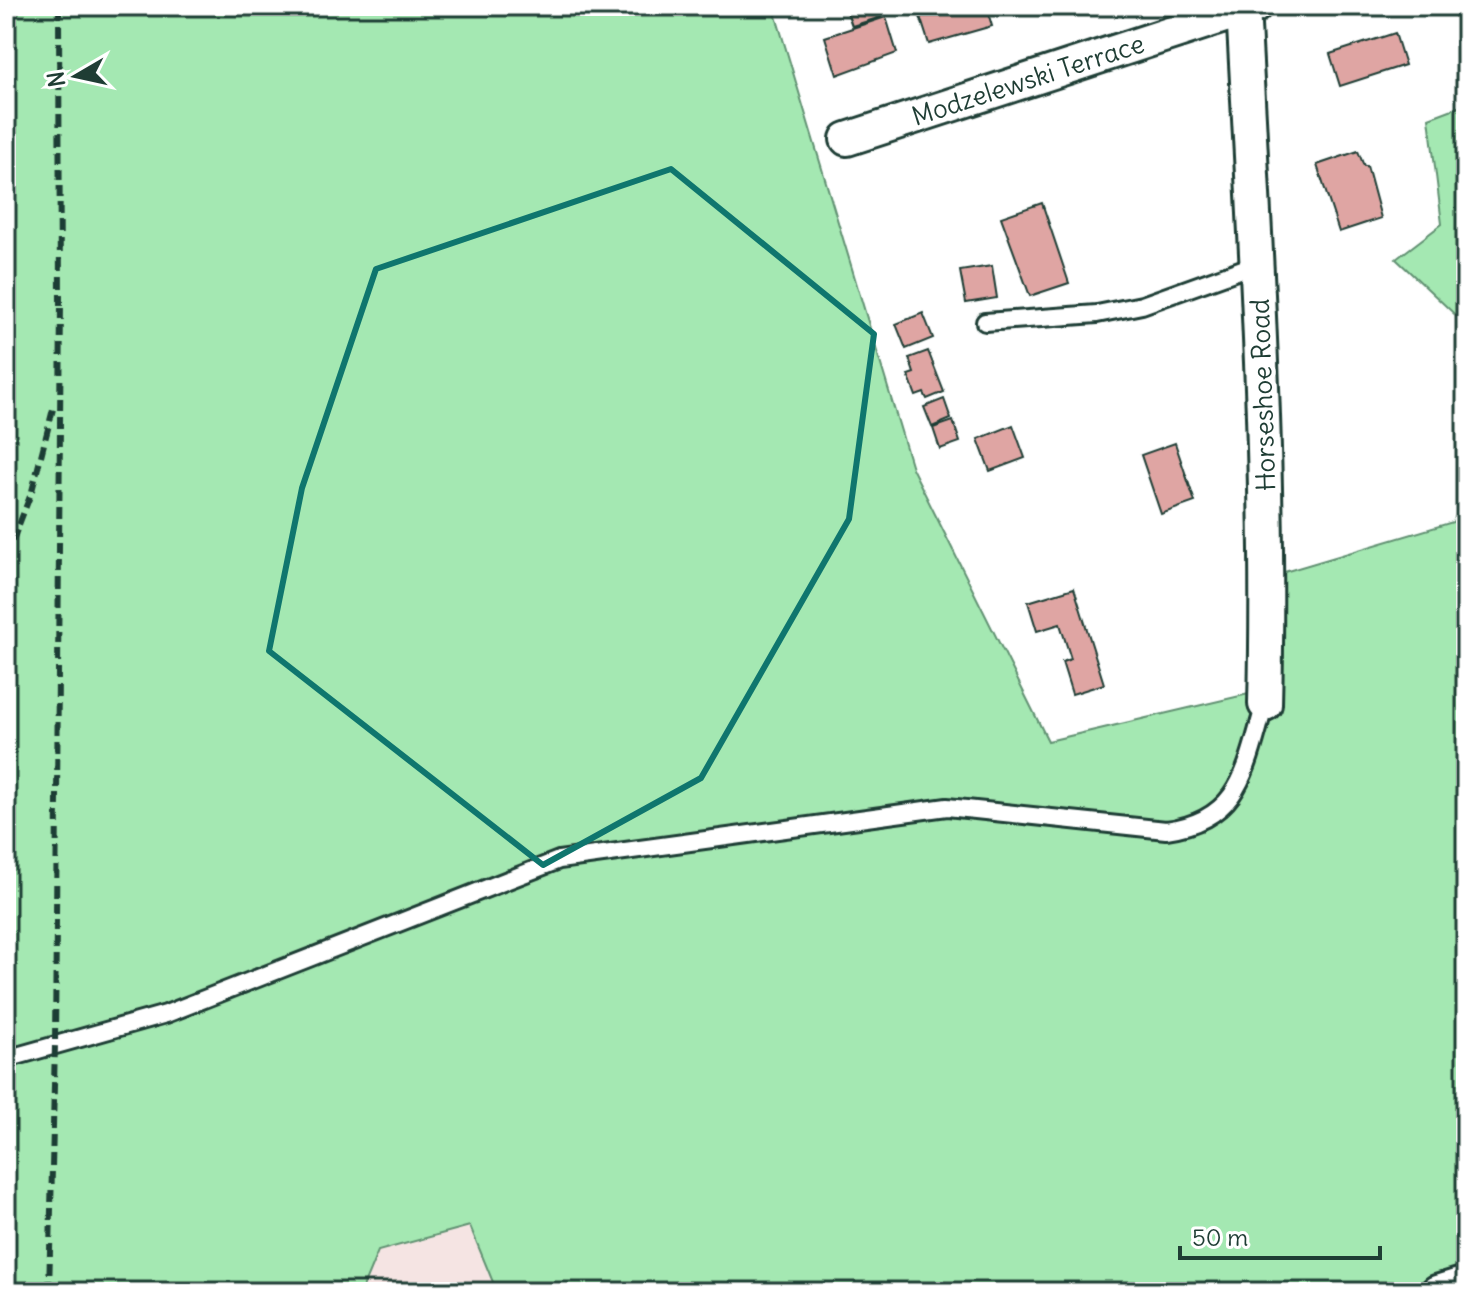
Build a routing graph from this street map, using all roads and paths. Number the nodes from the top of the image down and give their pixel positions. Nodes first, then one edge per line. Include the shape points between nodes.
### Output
1 (1247, 7) edge
2 (847, 139) dead end
3 (1259, 263) junction
4 (985, 322) dead end
5 (1265, 704) joint
6 (6, 1059) edge
7 (1466, 1283) edge
8 (1437, 1292) edge

1 - 2 street, Modzelewski Terrace
1 - 3 street, Horseshoe Road
3 - 4 lane via 1142,305 1097,314
3 - 5 street, Horseshoe Road via 1269,568
5 - 6 lane, Horseshoe Road via 1242,781 1218,814 1193,827 1166,830 947,807 559,860 166,1014
7 - 8 street

